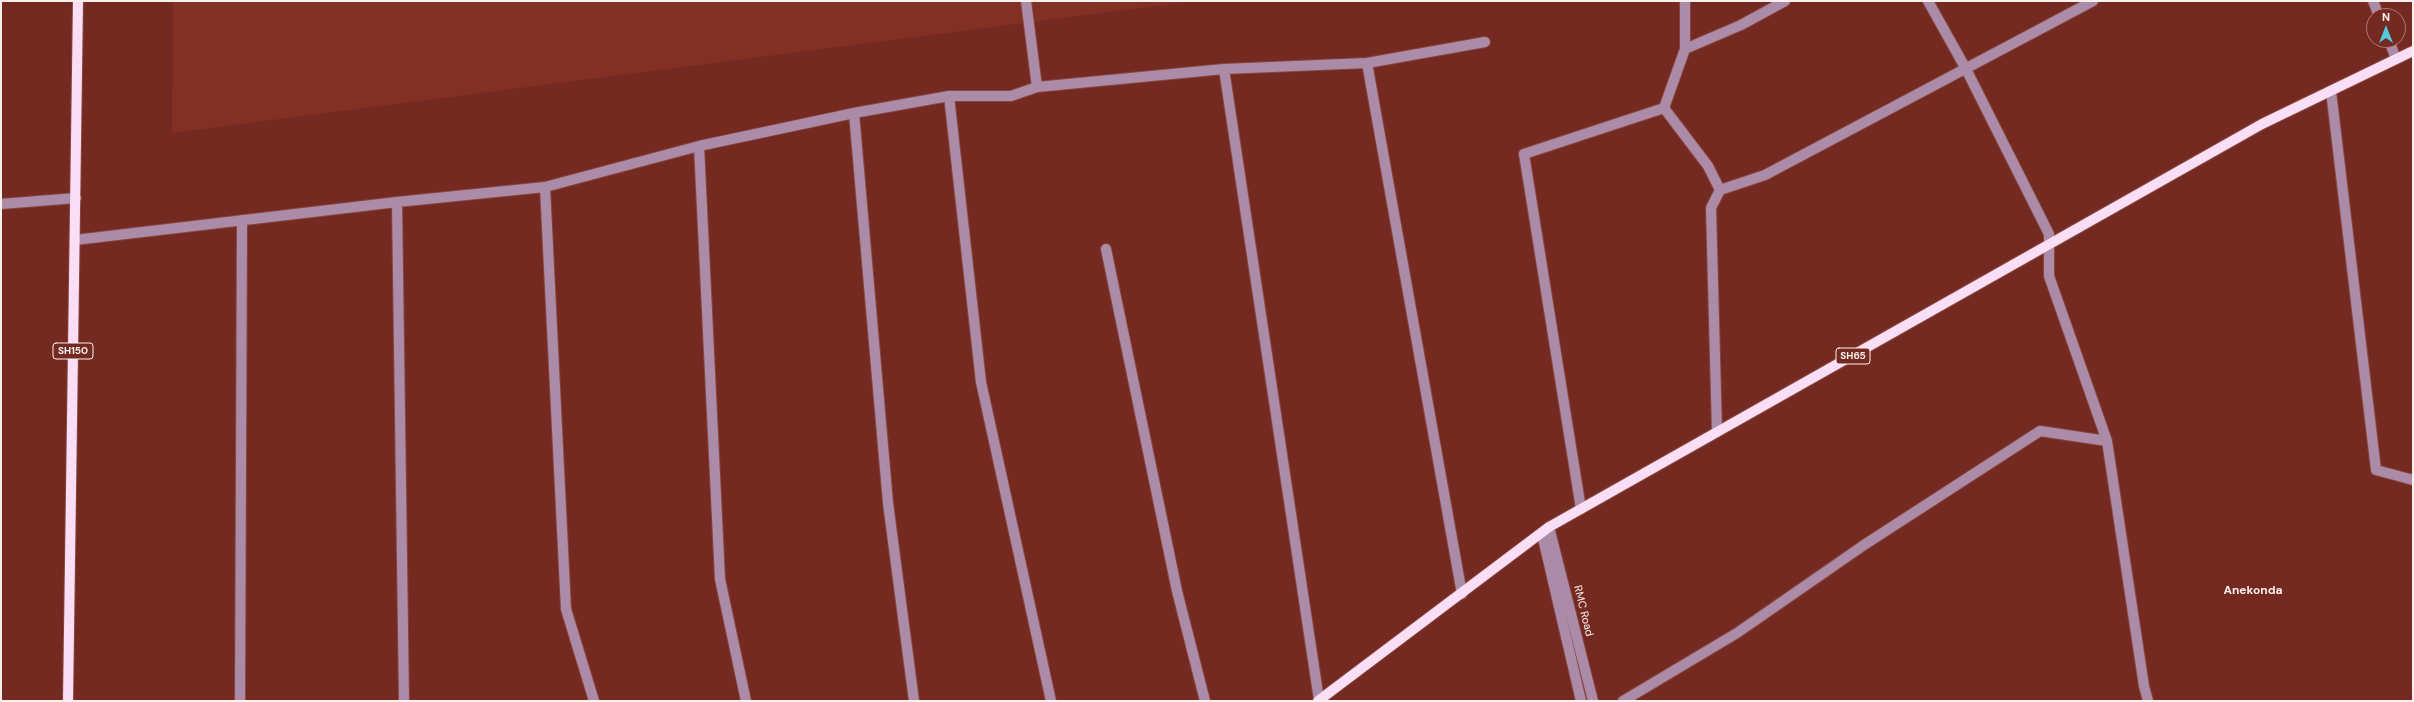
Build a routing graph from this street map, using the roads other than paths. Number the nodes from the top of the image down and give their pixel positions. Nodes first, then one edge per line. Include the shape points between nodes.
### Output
1 (78, 1) edge
2 (1026, 1) edge
3 (1685, 1) edge
4 (1785, 1) edge
5 (1928, 1) edge
6 (2093, 1) edge
7 (1485, 42) dead end
8 (2391, 48) edge
9 (1685, 49) junction
10 (2413, 51) edge
11 (2396, 59) junction
12 (1367, 63) junction
13 (1224, 69) junction
14 (1966, 69) junction
15 (1037, 87) junction
16 (2331, 91) junction
17 (949, 96) junction
18 (1664, 108) junction
19 (854, 113) junction
20 (699, 146) junction
21 (545, 187) junction
22 (1720, 190) junction
23 (76, 198) junction
24 (397, 202) junction
25 (1, 204) edge
26 (242, 220) junction
27 (75, 240) junction
28 (2049, 244) junction
29 (1106, 249) dead end
30 (1717, 432) junction
31 (2107, 441) junction
32 (2413, 480) edge
33 (1582, 509) junction
34 (1546, 531) junction
35 (1462, 594) junction
36 (1318, 700) edge
37 (68, 701) edge
38 (240, 701) edge
39 (404, 701) edge
40 (594, 701) edge
41 (746, 701) edge
42 (914, 701) edge
43 (1050, 701) edge
44 (1205, 701) edge
45 (1581, 701) edge
46 (1593, 701) edge
47 (1623, 701) edge
48 (2148, 701) edge

1 - 23 main road, SH150
2 - 15 street
3 - 9 street
4 - 9 street via 1741,25
5 - 14 street
6 - 14 street
7 - 12 street
8 - 11 street
9 - 18 street
10 - 11 main road, SH65
11 - 16 main road, SH65
12 - 13 street
12 - 35 street
13 - 15 street
13 - 36 street
14 - 22 street via 1765,175
14 - 28 street via 2049,234
15 - 17 street via 1011,96
16 - 28 main road, SH65 via 2262,124
16 - 32 street via 2376,470
17 - 19 street
17 - 43 street via 981,382
18 - 22 street via 1708,166
18 - 33 street via 1524,154
19 - 20 street
19 - 42 street via 888,503
20 - 21 street
20 - 41 street via 720,579
21 - 24 street
21 - 40 street via 566,609
22 - 30 street via 1711,208
23 - 25 street
23 - 27 main road, SH150
24 - 26 street
24 - 39 street
26 - 27 street
26 - 38 street
27 - 37 main road, SH150
28 - 30 main road, SH65
28 - 31 street via 2049,276
29 - 44 street via 1176,584
30 - 33 main road, SH65
31 - 47 street via 2040,431 1864,545 1738,633
31 - 48 street
33 - 34 main road, SH65
34 - 35 main road, SH65
34 - 45 street, RMC Road
34 - 46 street, RMC Road
35 - 36 main road, SH65

